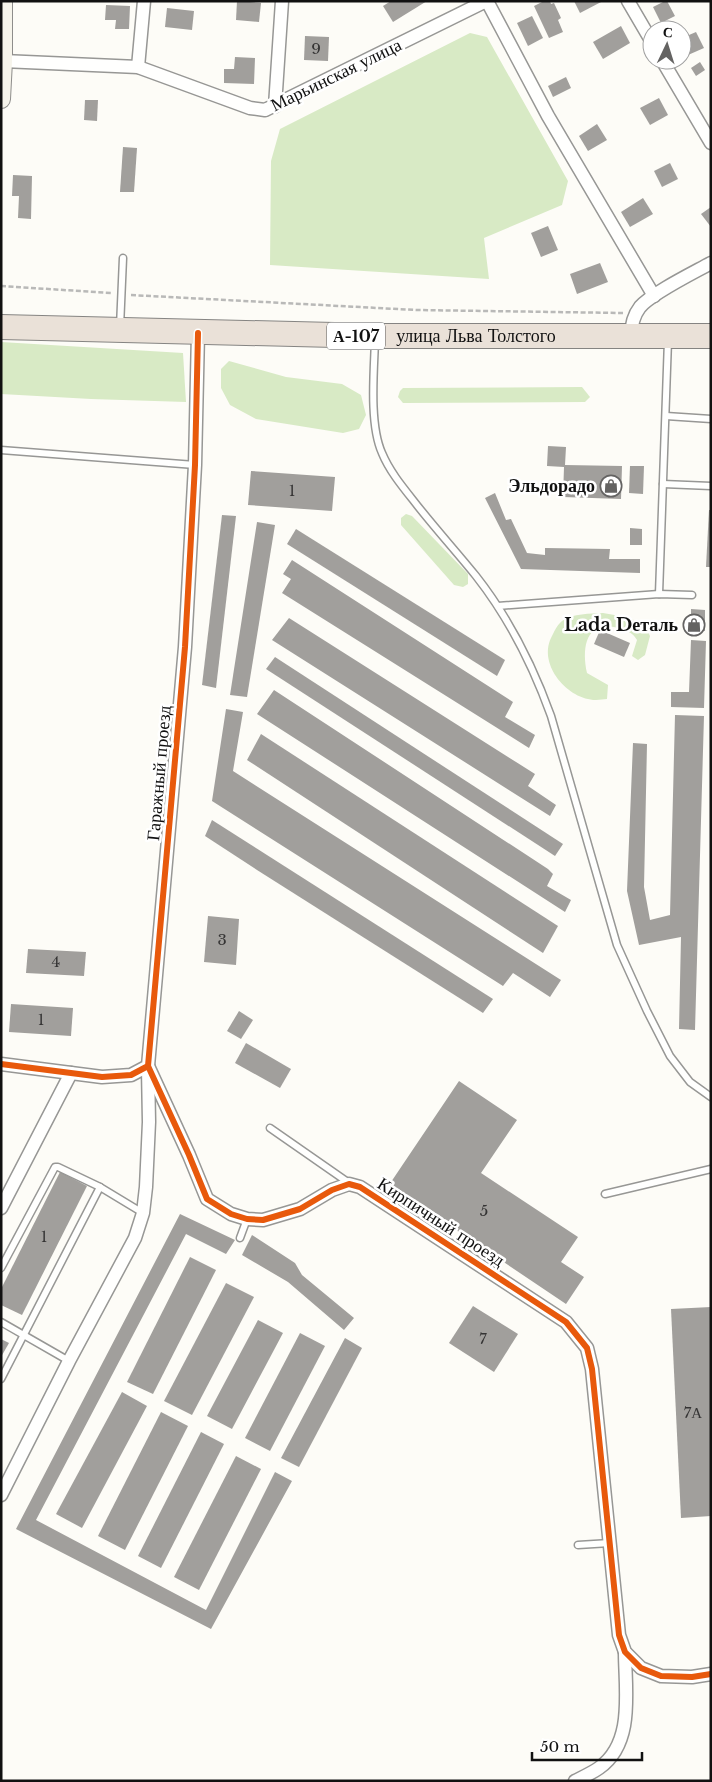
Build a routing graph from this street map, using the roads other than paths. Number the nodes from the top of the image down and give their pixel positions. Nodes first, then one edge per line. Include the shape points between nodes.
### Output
1 (3, 1) edge
2 (144, 1) edge
3 (282, 1) edge
4 (628, 1) edge
5 (481, 2) edge
6 (642, 25) edge
7 (4, 61) junction
8 (138, 67) junction
9 (668, 70) edge
10 (1, 98) edge
11 (275, 106) junction
12 (711, 144) edge
13 (123, 258) dead end
14 (711, 263) edge
15 (654, 296) junction
16 (1, 327) edge
17 (120, 330) junction
18 (198, 333) junction
19 (375, 336) junction
20 (631, 336) junction
21 (668, 336) junction
22 (711, 336) edge
23 (666, 416) junction
24 (711, 419) edge
25 (1, 450) edge
26 (195, 465) junction
27 (663, 484) junction
28 (711, 486) edge
29 (659, 594) junction
30 (692, 595) dead end
31 (498, 606) junction
32 (1, 1064) edge
33 (148, 1066) junction
34 (71, 1073) junction
35 (711, 1098) edge
36 (270, 1128) dead end
37 (711, 1169) edge
38 (350, 1184) junction
39 (100, 1188) junction
40 (605, 1194) dead end
41 (1, 1208) edge
42 (143, 1213) junction
43 (247, 1219) junction
44 (240, 1238) dead end
45 (1, 1268) edge
46 (1, 1322) edge
47 (24, 1336) junction
48 (69, 1361) junction
49 (1, 1378) edge
50 (1, 1495) edge
51 (610, 1543) junction
52 (578, 1545) dead end
53 (624, 1652) junction
54 (711, 1674) edge
55 (575, 1781) edge

1 - 7 street
2 - 8 street
3 - 11 street
4 - 6 street
5 - 11 street, Марьинская улица
5 - 15 street
7 - 8 street, Марьинская улица
7 - 10 street
8 - 11 street, Марьинская улица via 250,108 265,110
9 - 12 street
13 - 17 lane
14 - 15 street
15 - 20 street via 637,313 631,326
16 - 17 highway, улица Льва Толстого / А-107
17 - 18 highway, улица Льва Толстого / А-107
18 - 19 highway, улица Льва Толстого / А-107
18 - 26 street, Гаражный проезд
19 - 20 highway, улица Льва Толстого / А-107
19 - 31 lane via 373,401 381,452 396,478
20 - 21 highway, улица Льва Толстого / А-107
21 - 22 highway, улица Льва Толстого / А-107
21 - 23 lane
23 - 24 lane
23 - 27 lane
25 - 26 lane
26 - 33 street, Гаражный проезд via 185,647
27 - 28 lane
27 - 29 lane
29 - 30 lane
29 - 31 lane
31 - 35 lane via 538,680 551,716 617,945 670,1056 690,1082
32 - 34 street
33 - 34 street via 130,1075 102,1077
33 - 42 street, Гаражный проезд via 149,1122
33 - 43 street, Кирпичный проезд via 207,1199 231,1214
34 - 41 street
36 - 38 lane
37 - 40 lane
38 - 43 street, Кирпичный проезд via 332,1190 300,1209 263,1220
38 - 51 street, Кирпичный проезд via 360,1187 566,1322 587,1348 592,1369
39 - 42 lane
39 - 45 lane via 56,1167
39 - 47 lane
42 - 48 street, Гаражный проезд via 135,1238
43 - 44 lane
46 - 47 lane
47 - 48 lane
47 - 49 lane
48 - 50 street, Гаражный проезд
51 - 52 lane
51 - 53 street, Кирпичный проезд via 619,1635
53 - 54 street via 641,1668 661,1676
53 - 55 street, Кирпичный проезд via 626,1724 615,1751 600,1768

